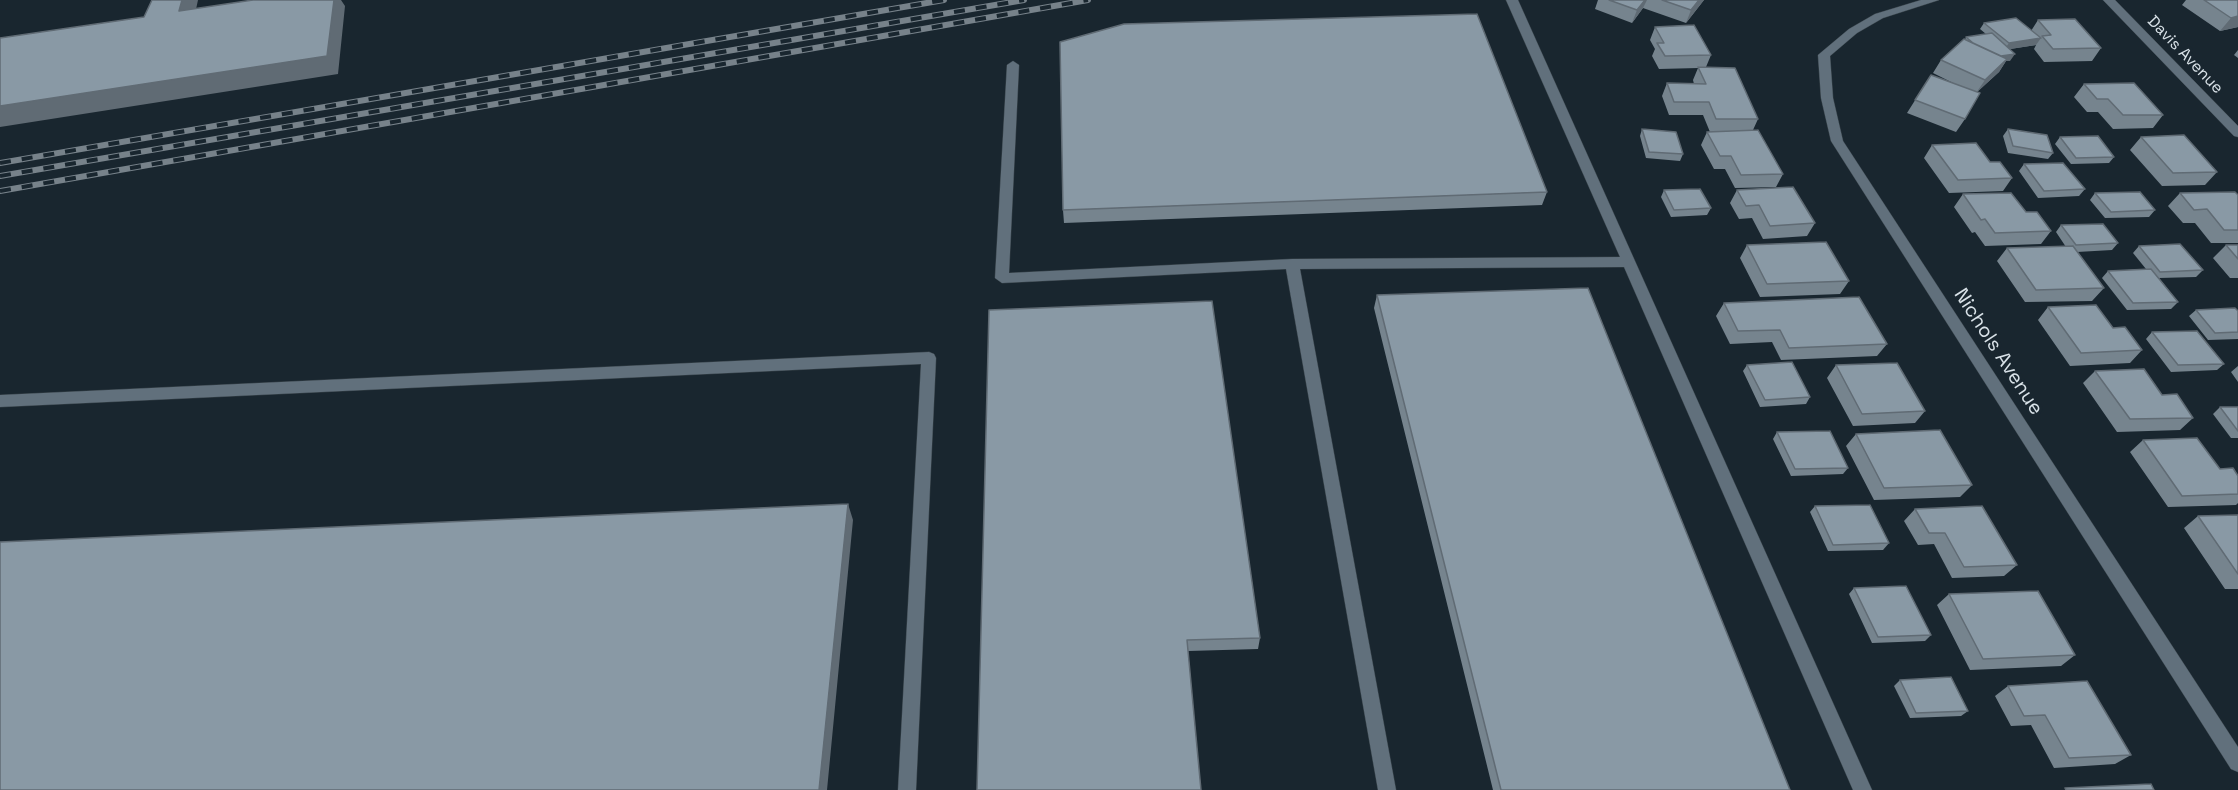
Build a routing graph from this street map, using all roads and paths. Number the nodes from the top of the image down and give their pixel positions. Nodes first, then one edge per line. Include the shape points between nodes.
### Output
1 (1512, 0) edge
2 (1933, 0) edge
3 (2109, 0) edge
4 (1013, 65) dead end
5 (2238, 132) edge
6 (1629, 262) junction
7 (1292, 264) junction
8 (0, 401) edge
9 (2238, 763) edge
10 (907, 790) edge
11 (1387, 790) edge
12 (1863, 790) edge

1 - 6 street
2 - 9 street, Nichols Avenue via 1879,16 1824,55 1827,98 1838,141
3 - 5 street, Davis Avenue
4 - 7 street via 1002,278
6 - 7 street
6 - 12 street
7 - 11 street
8 - 10 street via 929,358

